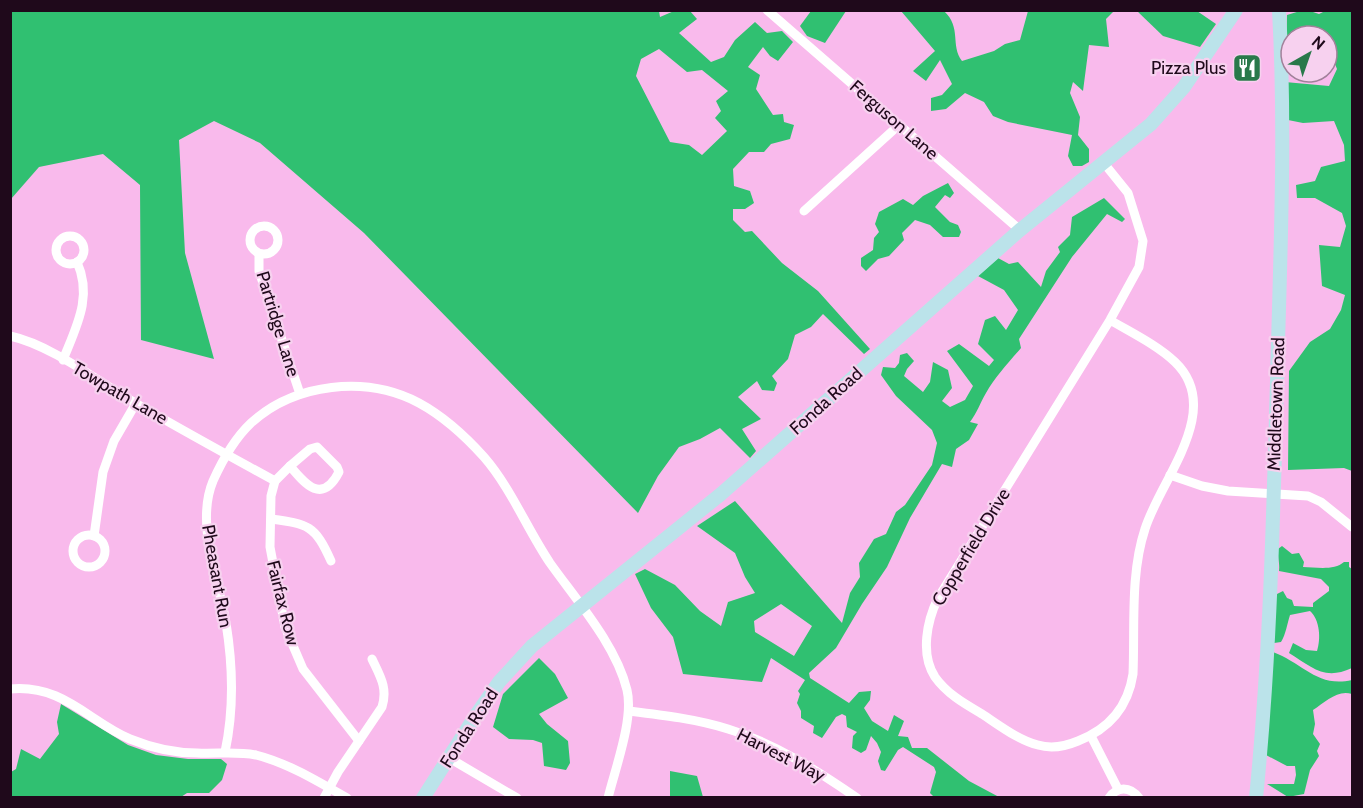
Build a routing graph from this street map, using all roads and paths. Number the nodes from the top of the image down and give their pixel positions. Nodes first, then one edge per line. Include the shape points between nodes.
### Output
1 (767, 10) edge
2 (1236, 10) edge
3 (1279, 10) edge
4 (899, 125) junction
5 (1103, 162) junction
6 (804, 211) dead end
7 (1020, 230) junction
8 (259, 254) dead end
9 (77, 262) dead end
10 (1110, 320) junction
11 (10, 336) edge
12 (63, 360) junction
13 (300, 394) junction
14 (136, 403) junction
15 (227, 454) junction
16 (290, 466) junction
17 (1170, 475) junction
18 (275, 481) junction
19 (1274, 493) junction
20 (271, 519) junction
21 (1353, 527) edge
22 (94, 536) dead end
23 (331, 561) dead end
24 (581, 607) junction
25 (372, 658) dead end
26 (10, 689) edge
27 (629, 711) junction
28 (1091, 736) junction
29 (359, 741) junction
30 (225, 752) junction
31 (449, 758) junction
32 (330, 788) junction
33 (1118, 789) junction
34 (324, 798) edge
35 (347, 798) edge
36 (423, 798) edge
37 (517, 798) edge
38 (608, 798) edge
39 (857, 798) edge
40 (1109, 798) edge
41 (1138, 798) edge
42 (1256, 798) edge

1 - 4 street, Ferguson Lane
2 - 5 street, Fonda Road via 1170,105
3 - 19 street, Middletown Road via 1282,207
4 - 6 street
4 - 7 street, Ferguson Lane
5 - 7 street, Fonda Road
5 - 10 street, Copperfield Drive via 1128,193 1143,241 1139,267
7 - 24 street, Fonda Road via 721,494
8 - 13 street, Partridge Lane via 260,271
9 - 12 street via 83,276 83,299
10 - 17 street, Copperfield Drive via 1174,361 1191,389 1191,429
10 - 28 street, Copperfield Drive via 938,598 927,636 935,677 953,696 995,723 1040,746 1060,747
11 - 12 street, Towpath Lane via 26,339
12 - 14 street, Towpath Lane
13 - 15 street, Pheasant Run via 258,418
13 - 24 street, Pheasant Run via 327,388 368,387 402,396 436,414 485,459
14 - 15 street, Towpath Lane
14 - 22 street via 114,441 103,472
15 - 18 street
15 - 30 street, Pheasant Run via 212,484 206,517 231,671 232,721
16 - 16 street via 316,490 326,487 339,472 317,447
16 - 18 street
17 - 19 street via 1228,491
17 - 28 street, Copperfield Drive via 1151,512 1138,558 1131,688 1122,707
18 - 20 street, Fairfax Row
19 - 21 street via 1308,496 1322,502
19 - 42 street, Middletown Road via 1267,673
20 - 23 street via 306,526 316,533
20 - 29 street, Fairfax Row via 270,547 278,600 296,656 315,687
24 - 27 street, Pheasant Run via 620,669 628,692
24 - 31 street, Fonda Road via 504,674
25 - 29 street via 386,696
26 - 30 street via 68,700 129,738 159,749 196,754
27 - 38 street
27 - 39 street, Harvest Way via 729,729 798,761
28 - 33 street
29 - 32 street
30 - 32 street via 275,761
31 - 36 street, Fonda Road
31 - 37 street
32 - 34 street
32 - 35 street
33 - 40 street
33 - 41 street via 1128,789

